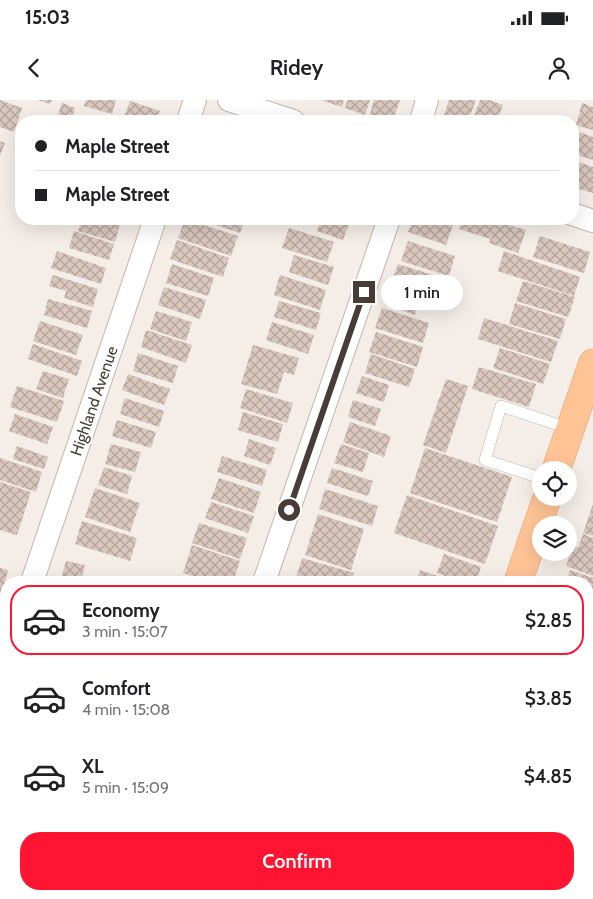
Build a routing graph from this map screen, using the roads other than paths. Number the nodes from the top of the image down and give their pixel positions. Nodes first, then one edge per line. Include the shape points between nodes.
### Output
1 (196, 100) edge
2 (229, 100) edge
3 (428, 100) edge
4 (190, 115) edge
5 (275, 115) edge
6 (423, 115) edge
7 (579, 216) edge
8 (593, 221) edge
9 (153, 225) edge
10 (387, 225) edge
11 (593, 363) edge
12 (570, 429) junction
13 (559, 461) edge
14 (532, 475) edge
15 (544, 506) edge
16 (34, 576) edge
17 (266, 576) edge
18 (520, 576) edge

1 - 4 street
2 - 5 street
3 - 6 street
7 - 8 street
9 - 16 street, Highland Avenue
10 - 17 street
11 - 12 main road
12 - 13 main road
12 - 14 lane via 501,406 484,460
15 - 18 main road

